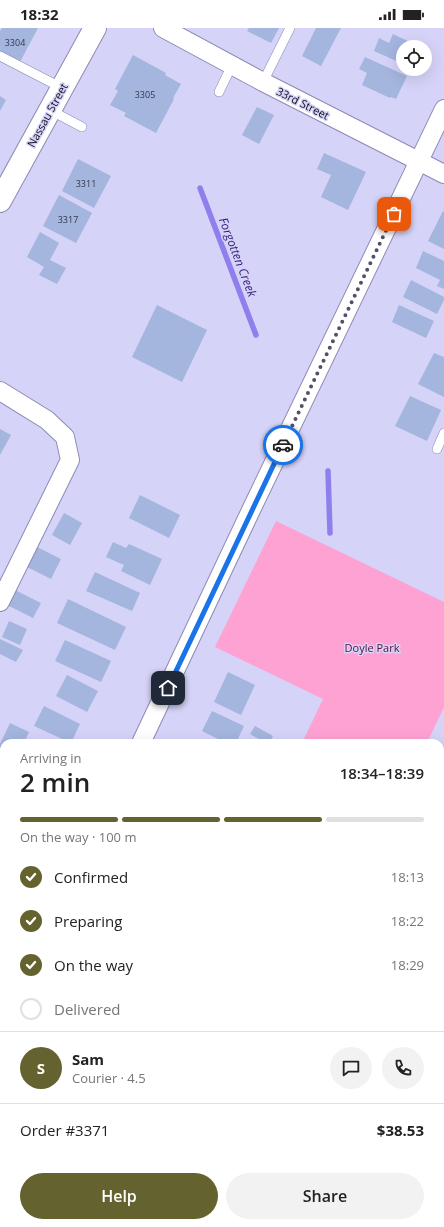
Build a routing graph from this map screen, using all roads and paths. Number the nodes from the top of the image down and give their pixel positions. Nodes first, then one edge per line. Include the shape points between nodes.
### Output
1 (95, 28) edge
2 (163, 28) edge
3 (290, 28) edge
4 (0, 56) edge
5 (232, 66) junction
6 (263, 82) junction
7 (62, 88) junction
8 (219, 92) dead end
9 (50, 110) junction
10 (444, 110) edge
11 (82, 127) dead end
12 (419, 163) junction
13 (444, 174) edge
14 (0, 201) edge
15 (0, 391) edge
16 (444, 433) edge
17 (437, 448) dead end
18 (0, 602) edge
19 (144, 739) edge

1 - 7 street, Nassau Street
2 - 5 street, 33rd Street
3 - 6 lane
4 - 7 lane
5 - 6 street, 33rd Street
5 - 8 lane
6 - 12 street, 33rd Street
7 - 9 street, Nassau Street
9 - 11 lane
9 - 14 street, Nassau Street
10 - 12 street
12 - 13 street, 33rd Street
12 - 19 street
15 - 18 street via 47,420 65,437 70,460
16 - 17 lane

